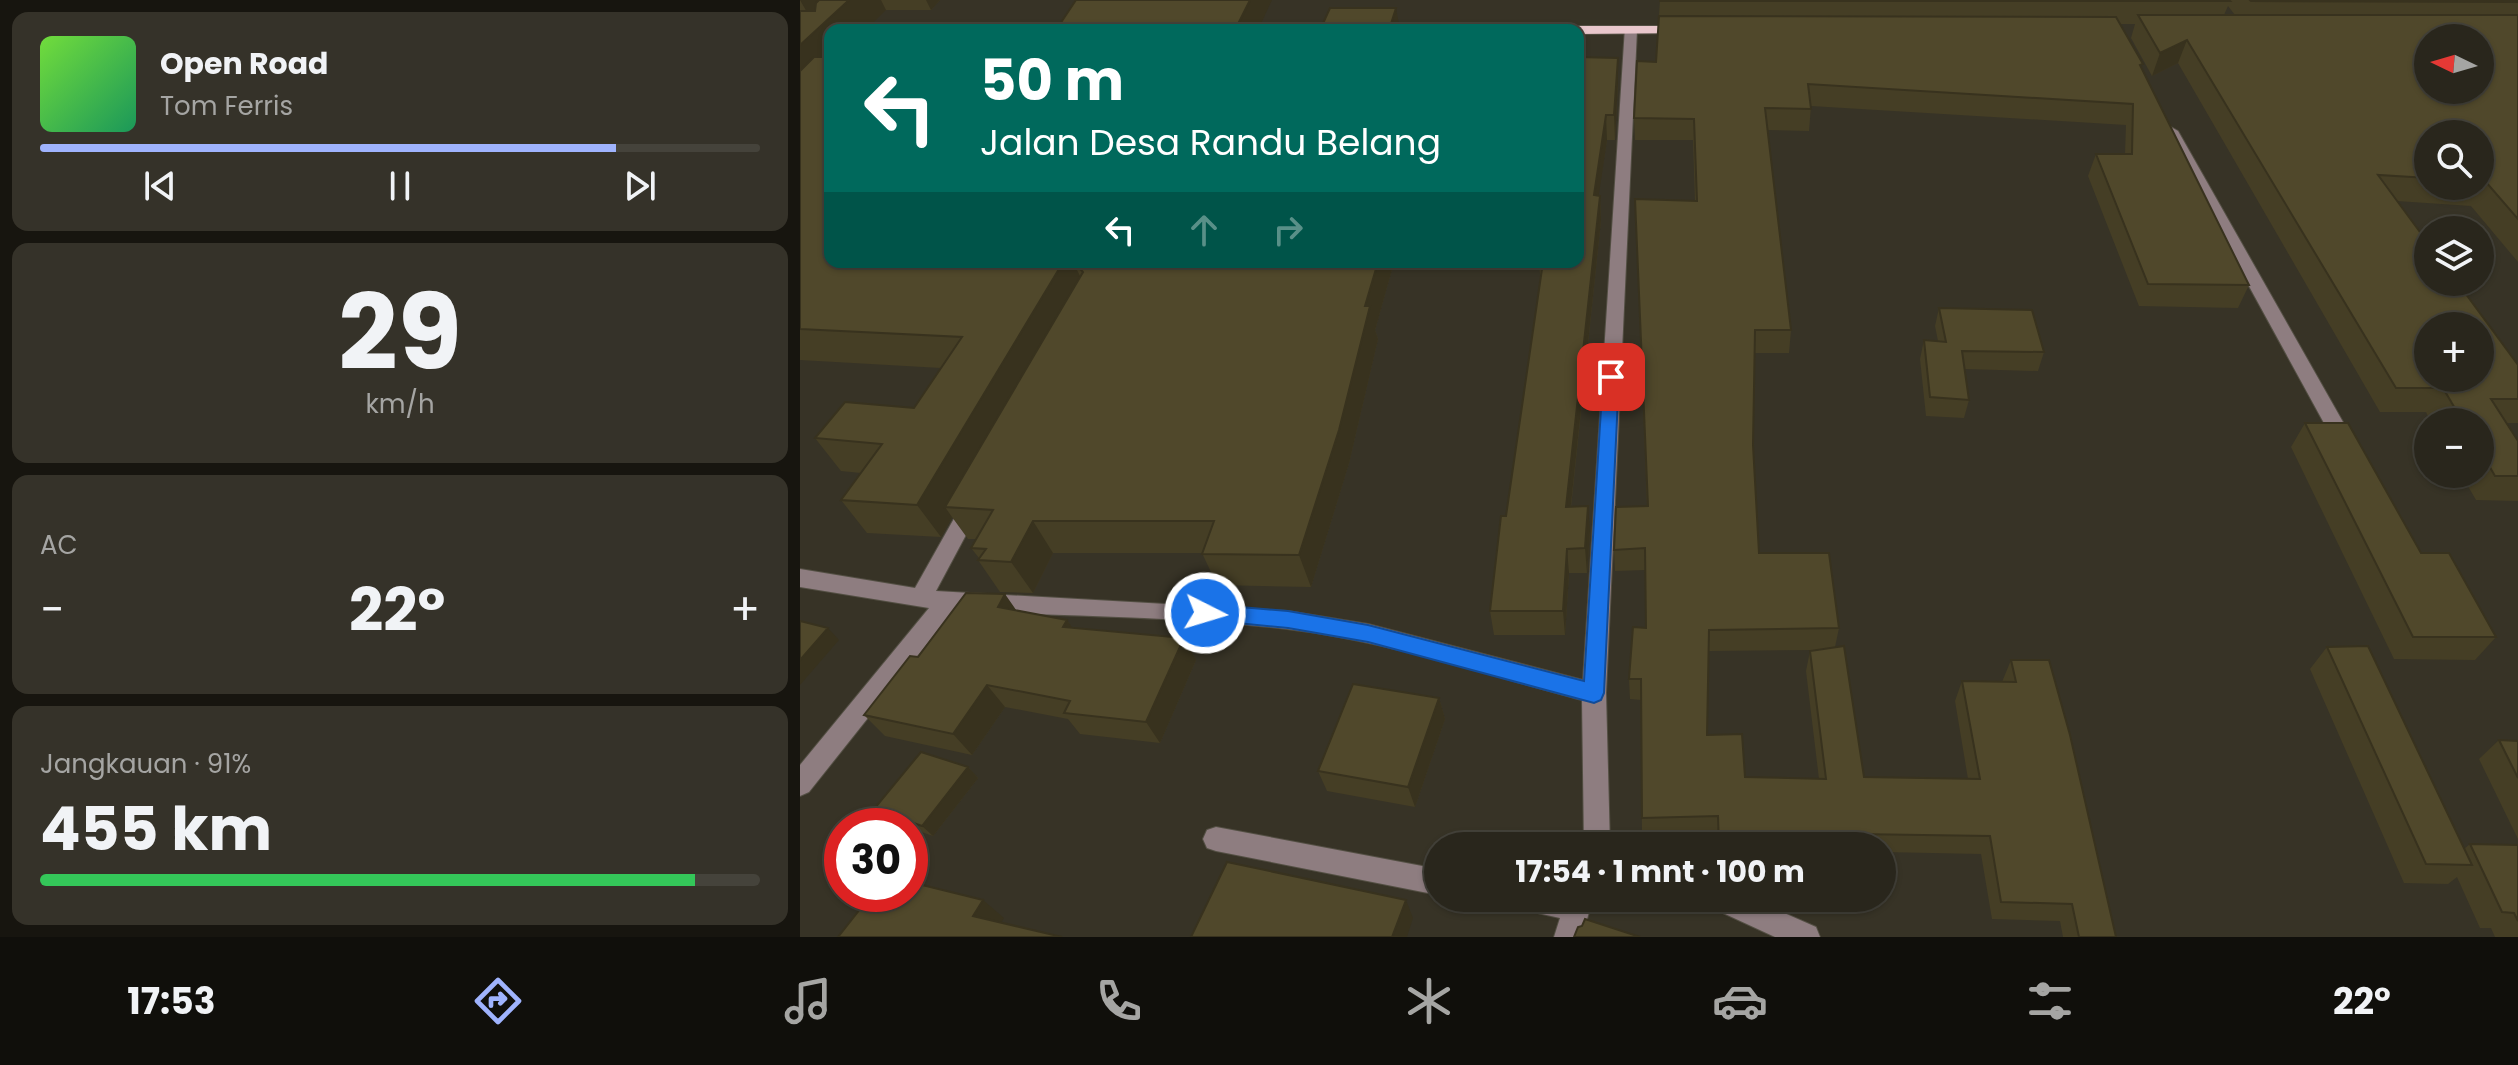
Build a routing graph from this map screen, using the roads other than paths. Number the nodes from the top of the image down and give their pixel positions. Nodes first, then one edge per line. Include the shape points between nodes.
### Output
1 (1584, 30) edge
2 (1630, 30) junction
3 (1708, 30) edge
4 (2161, 113) edge
5 (2355, 461) edge
6 (985, 483) edge
7 (800, 578) edge
8 (921, 598) junction
9 (947, 602) junction
10 (1594, 693) junction
11 (800, 784) edge
12 (1599, 832) edge
13 (1216, 839) dead end
14 (1424, 879) edge
15 (1575, 912) edge
16 (1750, 912) edge
17 (1568, 937) edge
18 (1806, 937) edge

1 - 2 main road
2 - 3 main road
2 - 10 street
4 - 5 street
6 - 8 street
7 - 8 street
8 - 9 street
9 - 10 street via 1288,620 1368,633
9 - 11 street
10 - 12 street
13 - 14 street
15 - 17 street
16 - 18 street

